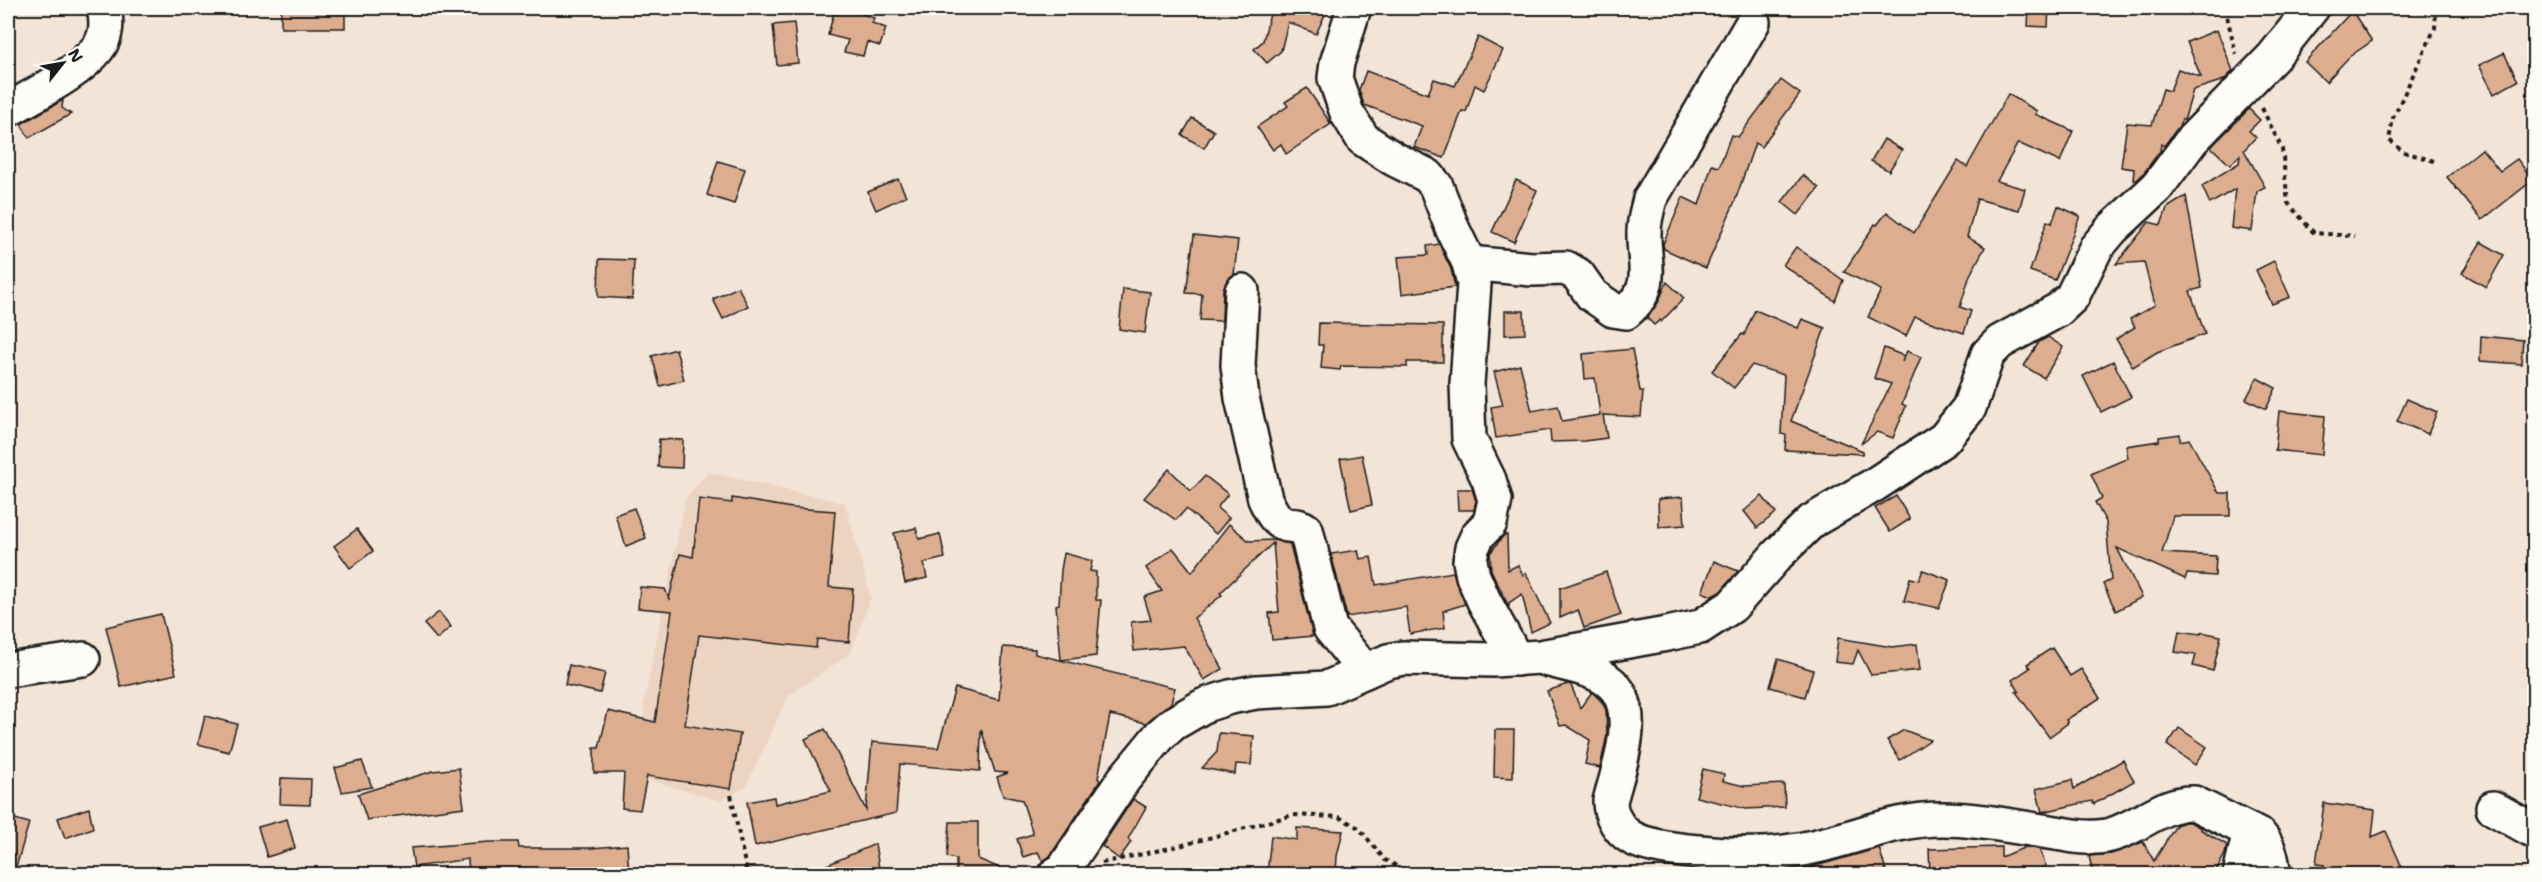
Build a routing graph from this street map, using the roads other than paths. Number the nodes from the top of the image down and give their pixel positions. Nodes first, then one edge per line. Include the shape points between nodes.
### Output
1 (104, 8) edge
2 (1354, 8) edge
3 (2312, 8) edge
4 (1753, 22) dead end
5 (8, 110) edge
6 (1469, 263) junction
7 (1242, 291) dead end
8 (1528, 658) junction
9 (83, 659) dead end
10 (8, 670) edge
11 (1365, 671) junction
12 (2493, 808) dead end
13 (2250, 831) junction
14 (2535, 831) edge
15 (1059, 872) edge
16 (2240, 874) edge
17 (2273, 874) edge

1 - 5 street via 107,24 99,47 80,65
2 - 6 street via 1335,78 1347,113 1363,139 1428,176
3 - 8 street via 2273,57 2192,140 2157,187 2102,242 2072,297 2058,310 2000,342 1988,354 1969,408 1944,439 1812,521 1732,606 1700,627
4 - 6 street via 1650,199 1644,231 1647,280 1639,298 1626,312 1613,310 1592,295 1578,275 1566,268
6 - 8 street via 1474,284 1467,384 1469,439 1495,500 1490,523 1478,535 1470,561 1484,601
7 - 11 street via 1238,365 1265,499 1282,523 1306,530 1330,628
8 - 11 street via 1403,658
8 - 13 street via 1599,676 1609,681 1623,698 1627,722 1610,812 1632,838 1661,847 1763,854 1845,841 1919,820 1945,819 2083,838 2107,836 2184,803 2194,803
9 - 10 street
11 - 15 street via 1327,688 1230,697 1205,705 1174,723 1124,779
12 - 14 street
13 - 16 street
13 - 17 street via 2264,840

